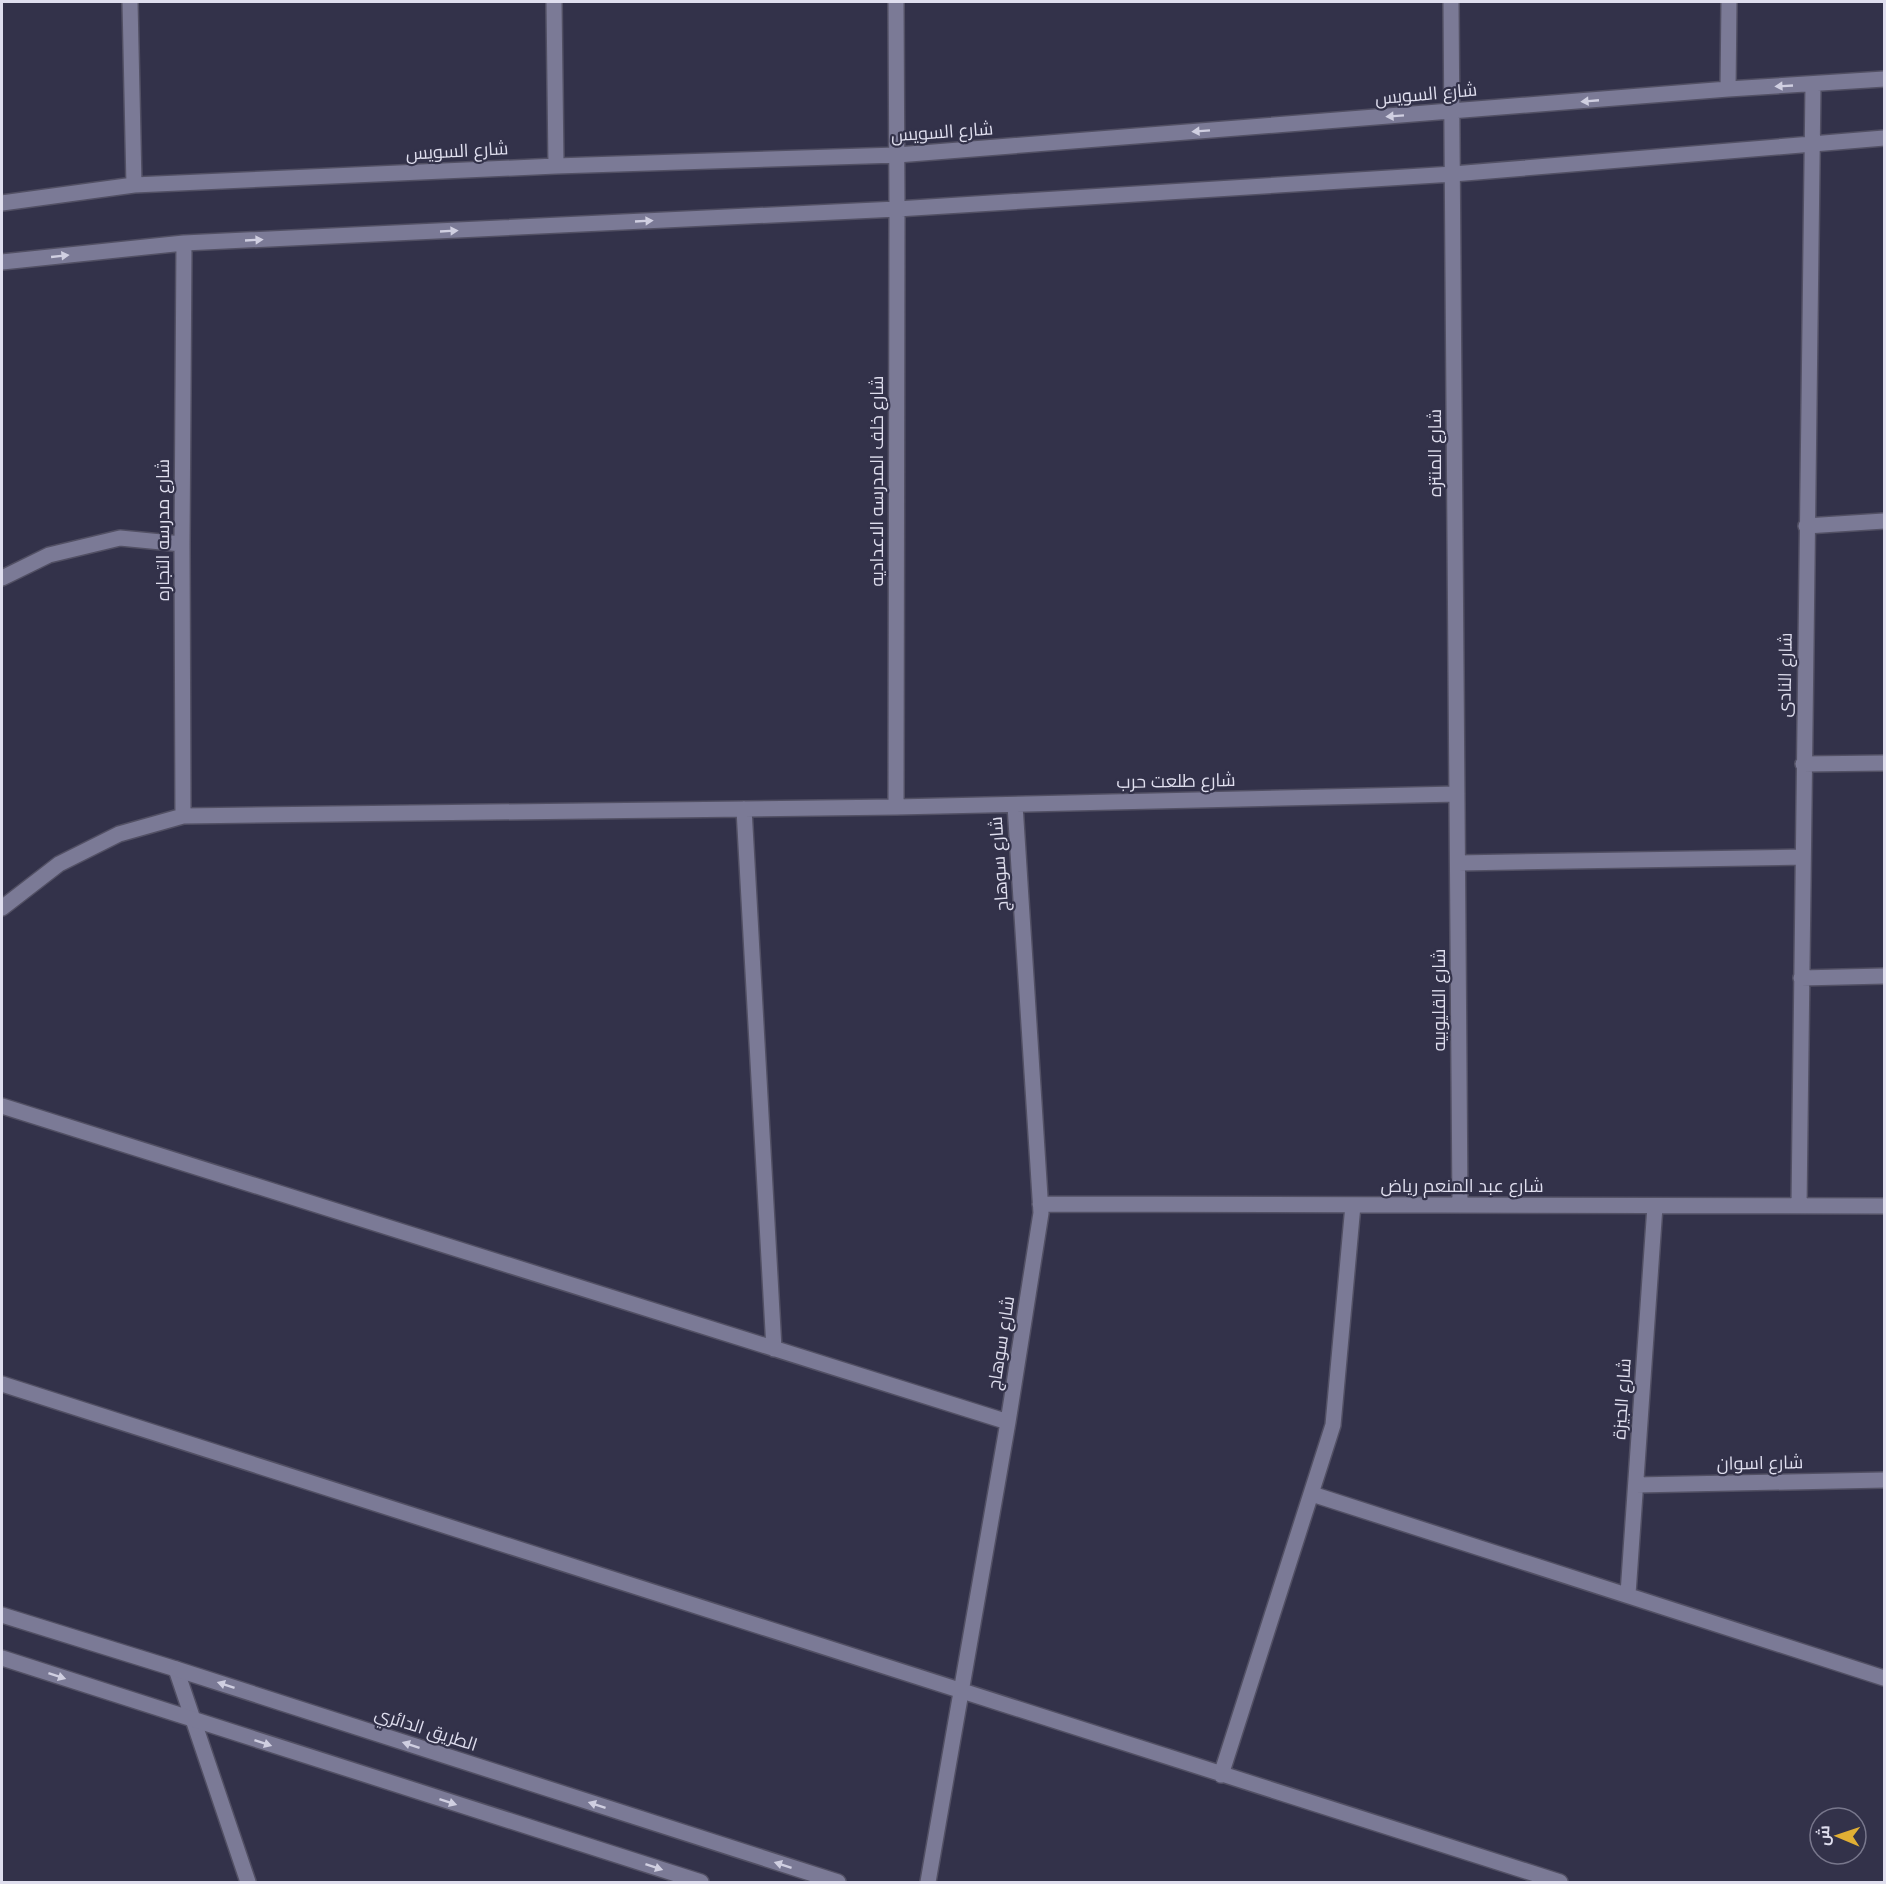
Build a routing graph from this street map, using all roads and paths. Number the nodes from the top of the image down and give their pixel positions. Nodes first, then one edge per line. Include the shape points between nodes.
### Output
1 (130, 2) edge
2 (554, 2) edge
3 (896, 2) edge
4 (1451, 2) edge
5 (1729, 2) edge
6 (1884, 80) edge
7 (1813, 85) junction
8 (1728, 90) junction
9 (1452, 112) junction
10 (1884, 138) edge
11 (1812, 144) junction
12 (897, 155) junction
13 (556, 166) junction
14 (1453, 174) junction
15 (134, 185) junction
16 (2, 203) edge
17 (897, 209) junction
18 (184, 243) junction
19 (2, 262) edge
20 (1884, 521) edge
21 (1806, 526) junction
22 (182, 544) junction
23 (2, 578) edge
24 (1884, 763) edge
25 (1803, 764) junction
26 (1457, 794) junction
27 (1015, 804) junction
28 (896, 807) junction
29 (744, 809) junction
30 (183, 816) junction
31 (1803, 857) junction
32 (1458, 863) junction
33 (2, 908) edge
34 (1884, 976) edge
35 (1801, 978) junction
36 (2, 1106) edge
37 (1040, 1204) junction
38 (1353, 1205) junction
39 (1460, 1205) junction
40 (1655, 1206) junction
41 (1799, 1206) junction
42 (1884, 1206) edge
43 (774, 1349) junction
44 (2, 1384) edge
45 (1008, 1422) junction
46 (1884, 1480) edge
47 (1636, 1485) junction
48 (1312, 1494) junction
49 (1628, 1594) junction
50 (2, 1615) edge
51 (2, 1658) edge
52 (176, 1669) junction
53 (1884, 1678) edge
54 (962, 1691) junction
55 (194, 1721) junction
56 (1221, 1775) junction
57 (248, 1882) edge
58 (701, 1882) edge
59 (838, 1882) edge
60 (928, 1882) edge
61 (1560, 1882) edge

1 - 15 street
2 - 13 street
3 - 12 street, شارع خلف المدرسه الاعداديه
4 - 9 street, شارع المنتزه
5 - 8 street
6 - 7 street, شارع السويس
7 -> 8 street, شارع السويس
7 - 11 street, شارع النادى
8 -> 9 street, شارع السويس
9 -> 12 street, شارع السويس
9 - 14 street, شارع المنتزه
10 - 11 street
11 - 14 street
11 - 21 street, شارع النادى
12 - 13 street, شارع السويس
12 - 17 street, شارع خلف المدرسه الاعداديه
13 - 15 street, شارع السويس
14 - 17 street
14 - 26 street, شارع المنتزه
15 - 16 street, شارع السويس
18 -> 17 street
17 - 28 street, شارع خلف المدرسه الاعداديه
19 -> 18 street
18 - 22 street, شارع مدرسه التجاره
20 - 21 street
21 - 25 street, شارع النادى
22 - 23 street via 120,538 49,555
22 - 30 street, شارع مدرسه التجاره
24 - 25 street
25 - 31 street, شارع النادى
26 - 27 street, شارع طلعت حرب
26 - 32 street, شارع القليوبيه
27 - 28 street, شارع طلعت حرب
27 - 37 street, شارع سوهاج
28 - 29 street, شارع طلعت حرب
29 - 30 street, شارع طلعت حرب
29 - 43 street
30 - 33 street, شارع طلعت حرب via 119,834 59,864
31 - 32 street
31 - 35 street, شارع النادى
32 - 39 street, شارع القليوبيه
34 - 35 street
35 - 41 street, شارع النادى
36 - 43 street
37 - 38 street, شارع عبد المنعم رياض
37 - 45 street, شارع سوهاج
38 - 39 street, شارع عبد المنعم رياض
38 - 48 street via 1333,1425
39 - 40 street, شارع عبد المنعم رياض
40 - 41 street, شارع عبد المنعم رياض
40 - 47 street, شارع الجيزة
41 - 42 street, شارع عبد المنعم رياض
43 - 45 street
44 - 54 street
45 - 54 street, شارع سوهاج
46 - 47 street, شارع اسوان
47 - 49 street, شارع الجيزة
48 - 49 street
48 - 56 street
49 - 53 street
50 - 52 street, الطريق الدائري
51 -> 55 street
52 - 55 street
59 -> 52 street, الطريق الدائري
54 - 56 street
54 - 60 street, شارع سوهاج
55 - 57 street
55 -> 58 street
56 - 61 street

